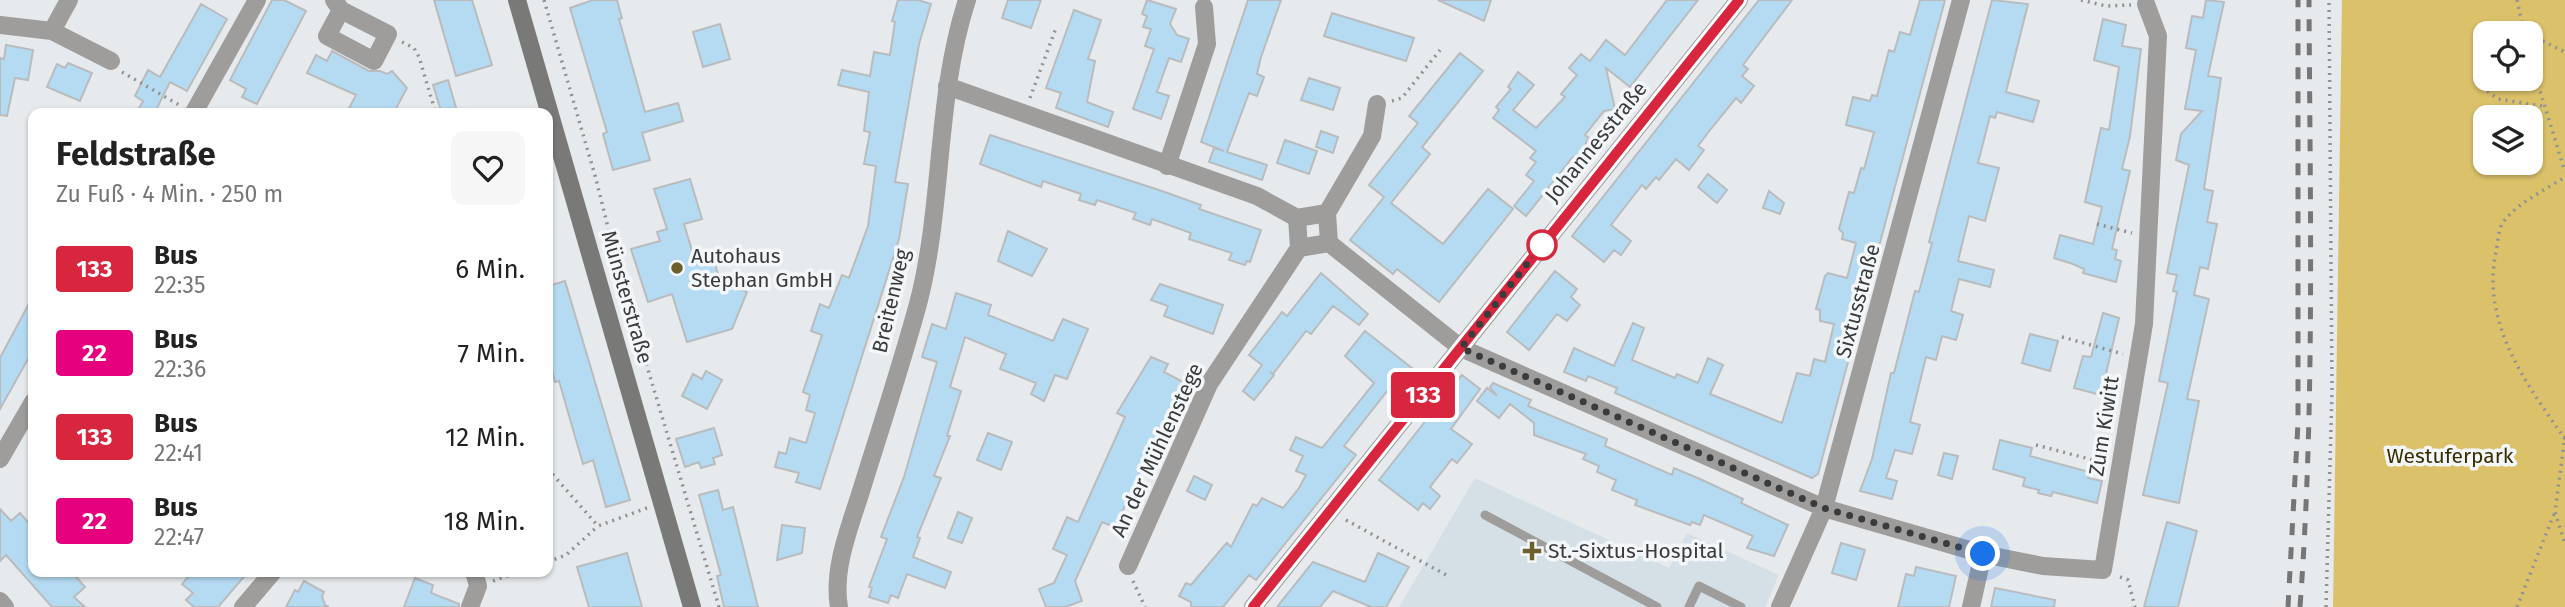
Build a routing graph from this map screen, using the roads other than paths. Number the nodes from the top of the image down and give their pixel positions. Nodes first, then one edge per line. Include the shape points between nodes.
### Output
1 (69, 0) edge
2 (257, 0) edge
3 (517, 0) edge
4 (967, 0) edge
5 (1739, 0) edge
6 (1961, 0) edge
7 (2146, 4) road end
8 (337, 5) edge
9 (1204, 7) dead end
10 (0, 25) edge
11 (52, 32) junction
12 (111, 61) road end
13 (947, 86) junction
14 (1377, 104) road end
15 (196, 108) edge
16 (548, 108) edge
17 (553, 124) edge
18 (1167, 166) junction
19 (1326, 213) junction
20 (1297, 218) junction
21 (1329, 243) junction
22 (1299, 248) junction
23 (1461, 348) junction
24 (28, 411) edge
25 (0, 459) edge
26 (1824, 508) junction
27 (1485, 515) dead end
28 (1983, 554) junction
29 (1128, 566) road end
30 (269, 577) edge
31 (476, 579) edge
32 (0, 601) edge
33 (5, 607) edge
34 (243, 607) edge
35 (470, 607) edge
36 (692, 607) edge
37 (839, 607) edge
38 (1253, 607) edge
39 (1657, 607) edge
40 (1689, 607) edge
41 (1741, 607) edge
42 (1780, 607) edge
43 (1971, 607) edge

1 - 11 street
2 - 15 street
3 - 16 main road, Münsterstraße
4 - 13 street, Breitenweg
5 - 23 street, Johannesstraße
6 - 26 street, Sixtusstraße
7 - 28 street, Zum Kiwitt via 2158,36 2144,324 2103,570 2043,566
8 - 8 street via 388,34 374,61 327,36
9 - 18 street via 1207,44
10 - 11 street
11 - 12 street
13 - 18 street
13 - 37 street, Breitenweg via 936,198 918,302 843,552
14 - 19 street via 1372,136
17 - 36 main road, Münsterstraße
18 - 20 street via 1256,196
19 - 20 street
19 - 21 street
20 - 22 street
21 - 22 street
21 - 23 street
22 - 29 street, An der Mühlenstege via 1209,384
23 - 26 street
23 - 38 street, Johannesstraße
24 - 25 street
26 - 28 street
26 - 42 street, Sixtusstraße
27 - 39 lane
28 - 43 street
30 - 34 street
31 - 35 street
32 - 33 street
40 - 41 lane via 1699,586

